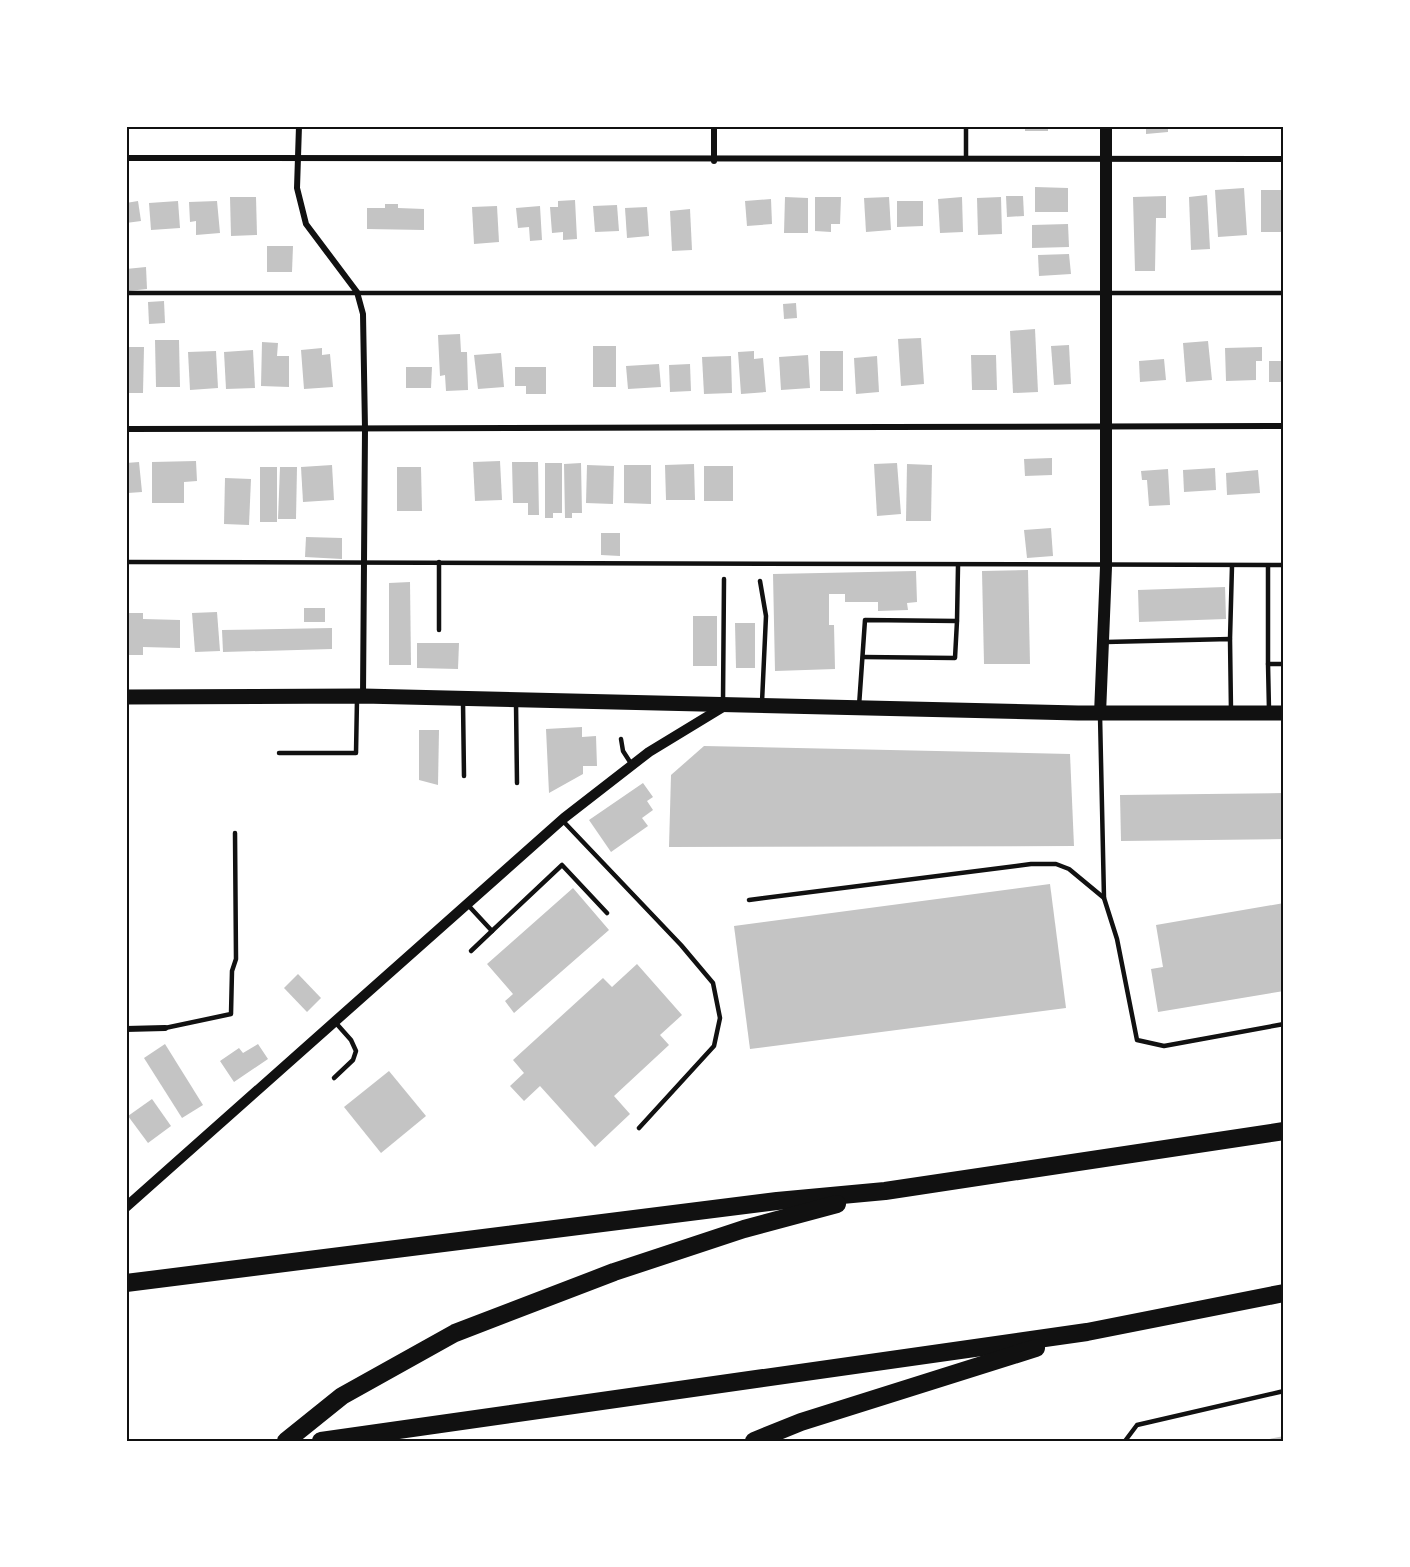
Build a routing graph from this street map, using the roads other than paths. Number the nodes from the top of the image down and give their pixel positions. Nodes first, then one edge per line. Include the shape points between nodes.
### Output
1 (299, 126) edge
2 (714, 126) edge
3 (966, 126) edge
4 (1106, 126) edge
5 (966, 157) junction
6 (126, 158) edge
7 (299, 159) junction
8 (1106, 159) junction
9 (1284, 159) edge
10 (714, 161) junction
11 (357, 292) junction
12 (126, 293) edge
13 (1104, 293) junction
14 (1284, 293) edge
15 (1284, 426) edge
16 (1104, 427) junction
17 (126, 429) edge
18 (365, 429) junction
19 (126, 562) edge
20 (364, 562) junction
21 (440, 562) junction
22 (958, 566) junction
23 (1232, 566) junction
24 (1268, 566) junction
25 (1284, 566) edge
26 (1106, 567) junction
27 (724, 579) dead end
28 (760, 581) dead end
29 (957, 621) junction
30 (439, 630) dead end
31 (1230, 639) junction
32 (1103, 642) junction
33 (862, 657) junction
34 (1268, 664) junction
35 (1284, 664) edge
36 (360, 696) junction
37 (126, 697) edge
38 (463, 699) junction
39 (516, 701) junction
40 (723, 707) junction
41 (761, 707) junction
42 (859, 709) junction
43 (1231, 713) junction
44 (1276, 713) edge
45 (1100, 714) junction
46 (621, 739) dead end
47 (279, 753) dead end
48 (632, 765) junction
49 (464, 776) dead end
50 (517, 783) dead end
51 (562, 820) junction
52 (235, 833) dead end
53 (1104, 898) junction
54 (749, 900) dead end
55 (466, 904) junction
56 (607, 913) dead end
57 (492, 931) junction
58 (471, 951) dead end
59 (335, 1022) junction
60 (1284, 1024) edge
61 (126, 1029) edge
62 (165, 1029) joint
63 (333, 1078) dead end
64 (639, 1128) dead end
65 (1284, 1131) edge
66 (885, 1191) junction
67 (126, 1207) edge
68 (126, 1283) edge
69 (1284, 1293) edge
70 (1087, 1332) junction
71 (1284, 1390) edge
72 (286, 1441) edge
73 (321, 1441) edge
74 (754, 1441) edge
75 (1125, 1441) edge

1 - 7 street
2 - 10 street
3 - 5 lane
4 - 8 main road
5 - 8 street
5 - 10 street
6 - 7 street
7 - 10 street
7 - 11 street via 297,188 306,224
8 - 9 street
8 - 13 main road
11 - 12 lane
11 - 13 lane
11 - 18 street via 363,314
13 - 14 lane
13 - 16 main road
15 - 16 street
16 - 18 street
16 - 26 main road
17 - 18 street
18 - 20 street
19 - 20 lane
20 - 21 lane
20 - 36 street
21 - 22 lane
21 - 30 lane
22 - 26 lane
22 - 29 lane
23 - 24 lane
23 - 26 lane
23 - 31 lane
24 - 25 lane
24 - 34 lane
26 - 32 main road
27 - 40 lane
28 - 41 lane via 766,616
29 - 33 lane via 865,620
29 - 33 lane via 955,658
31 - 32 lane
31 - 43 lane
32 - 45 main road
33 - 42 lane
34 - 35 lane
34 - 44 lane
36 - 37 main road
36 - 38 main road
36 - 47 lane via 356,753
38 - 39 main road
38 - 49 lane
39 - 40 main road
39 - 50 lane
40 - 41 main road
40 - 48 street
41 - 42 main road
42 - 45 main road
43 - 44 main road
43 - 45 main road
45 - 53 lane
46 - 48 lane
48 - 51 street
51 - 55 street
51 - 64 lane via 713,983 720,1018 714,1046
52 - 62 lane via 236,959 231,1014
53 - 54 lane via 1069,869 1056,864
53 - 60 lane via 1117,939 1137,1040 1164,1046
55 - 57 lane
55 - 59 street
56 - 57 lane via 562,865
57 - 58 lane
59 - 63 lane via 356,1052 353,1060
59 - 67 street
61 - 62 street
65 - 66 highway
66 - 68 highway via 777,1201
66 - 72 highway via 744,1229 614,1272 455,1333 342,1396
69 - 70 highway
70 - 73 highway
70 - 74 highway via 801,1422
71 - 75 lane via 1137,1425

